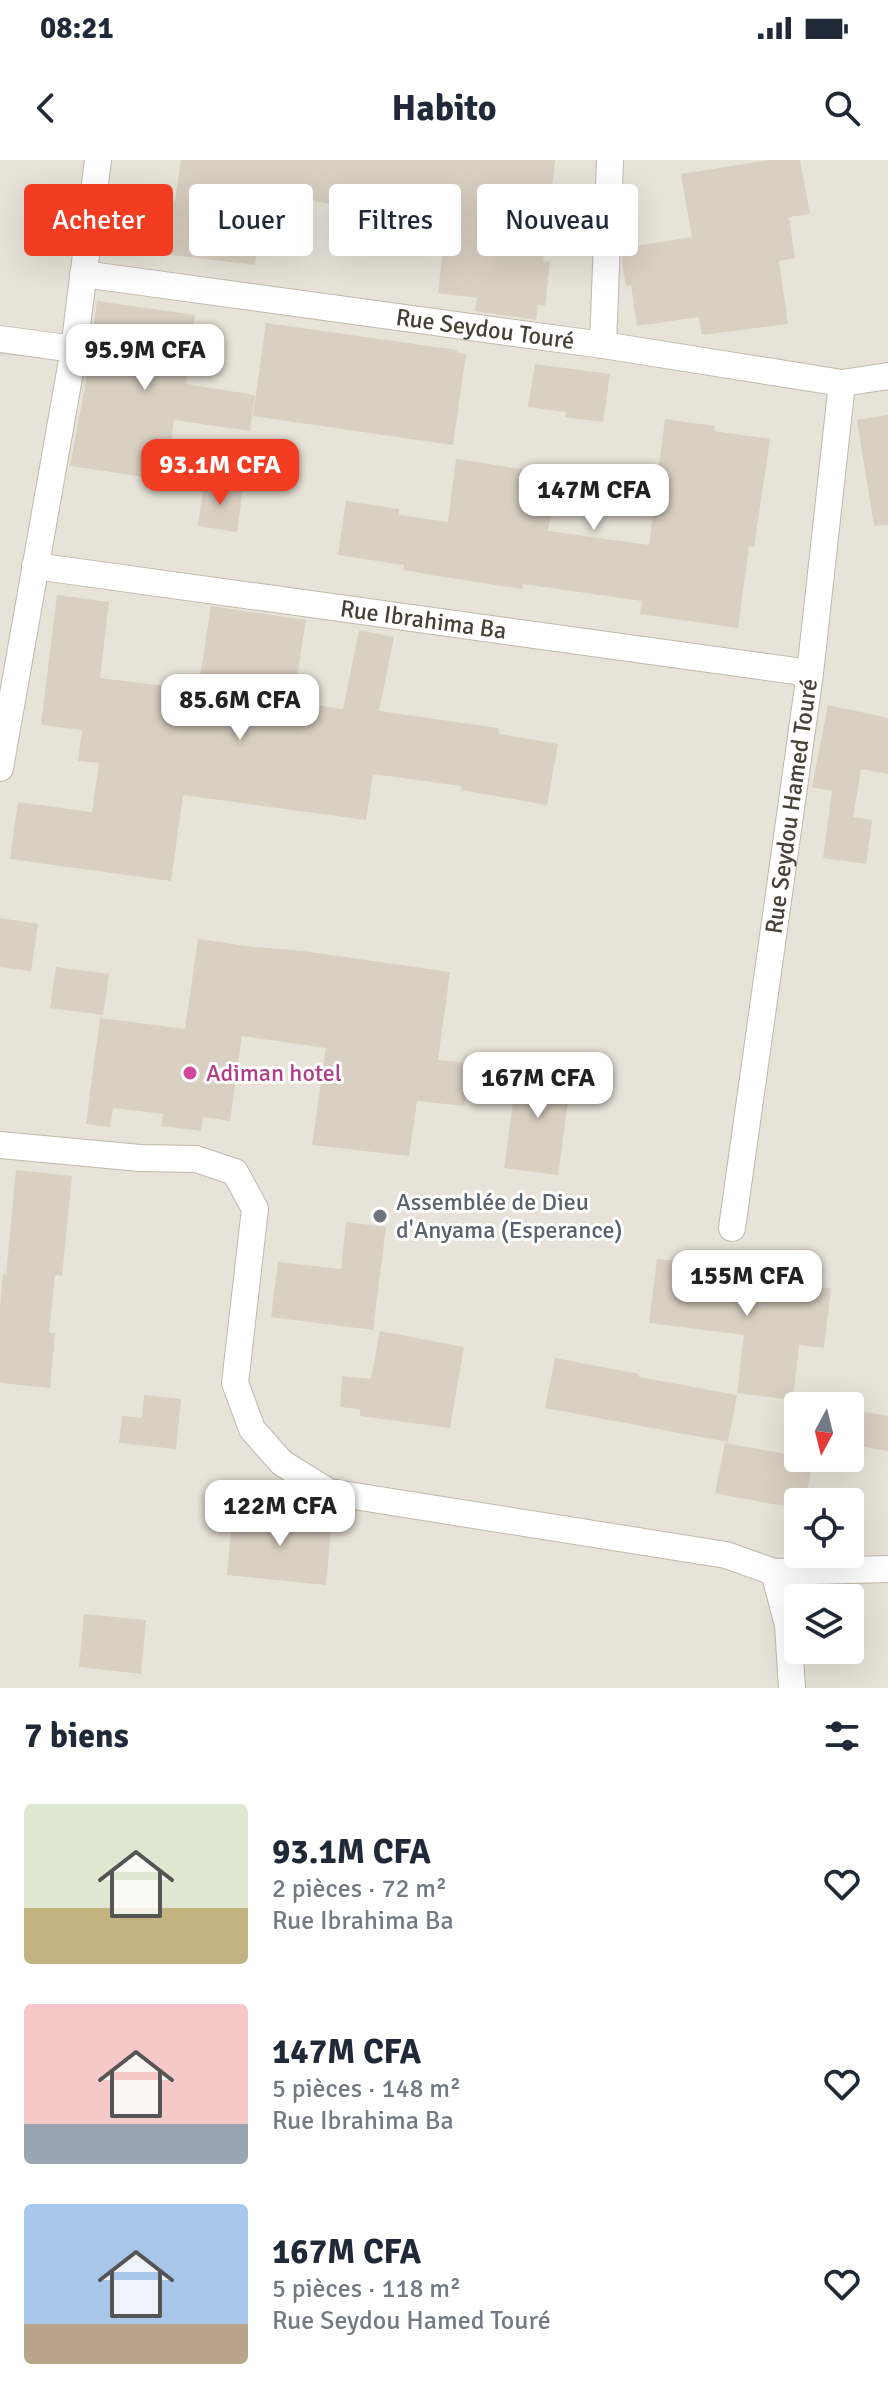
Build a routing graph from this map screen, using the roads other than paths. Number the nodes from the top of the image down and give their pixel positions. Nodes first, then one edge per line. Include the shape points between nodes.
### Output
1 (98, 160) edge
2 (610, 160) edge
3 (83, 274) junction
4 (0, 339) edge
5 (603, 345) junction
6 (74, 349) junction
7 (888, 376) edge
8 (842, 383) junction
9 (35, 566) junction
10 (810, 673) junction
11 (8, 678) edge
12 (0, 768) edge
13 (0, 1145) edge
14 (732, 1228) dead end
15 (888, 1569) edge
16 (774, 1572) junction
17 (792, 1688) edge

1 - 3 street
2 - 5 street
3 - 5 street, Rue Seydou Touré
3 - 6 street
4 - 6 street
5 - 8 street, Rue Seydou Touré
6 - 9 street
7 - 8 street, Rue Seydou Touré
8 - 10 street, Rue Seydou Hamed Touré
9 - 10 street, Rue Ibrahima Ba
9 - 11 street
10 - 14 street, Rue Seydou Hamed Touré
11 - 12 street
13 - 16 street via 196,1159 235,1172 255,1209 235,1383 252,1429 282,1463 329,1492 726,1555
15 - 16 street
16 - 17 street via 788,1625

